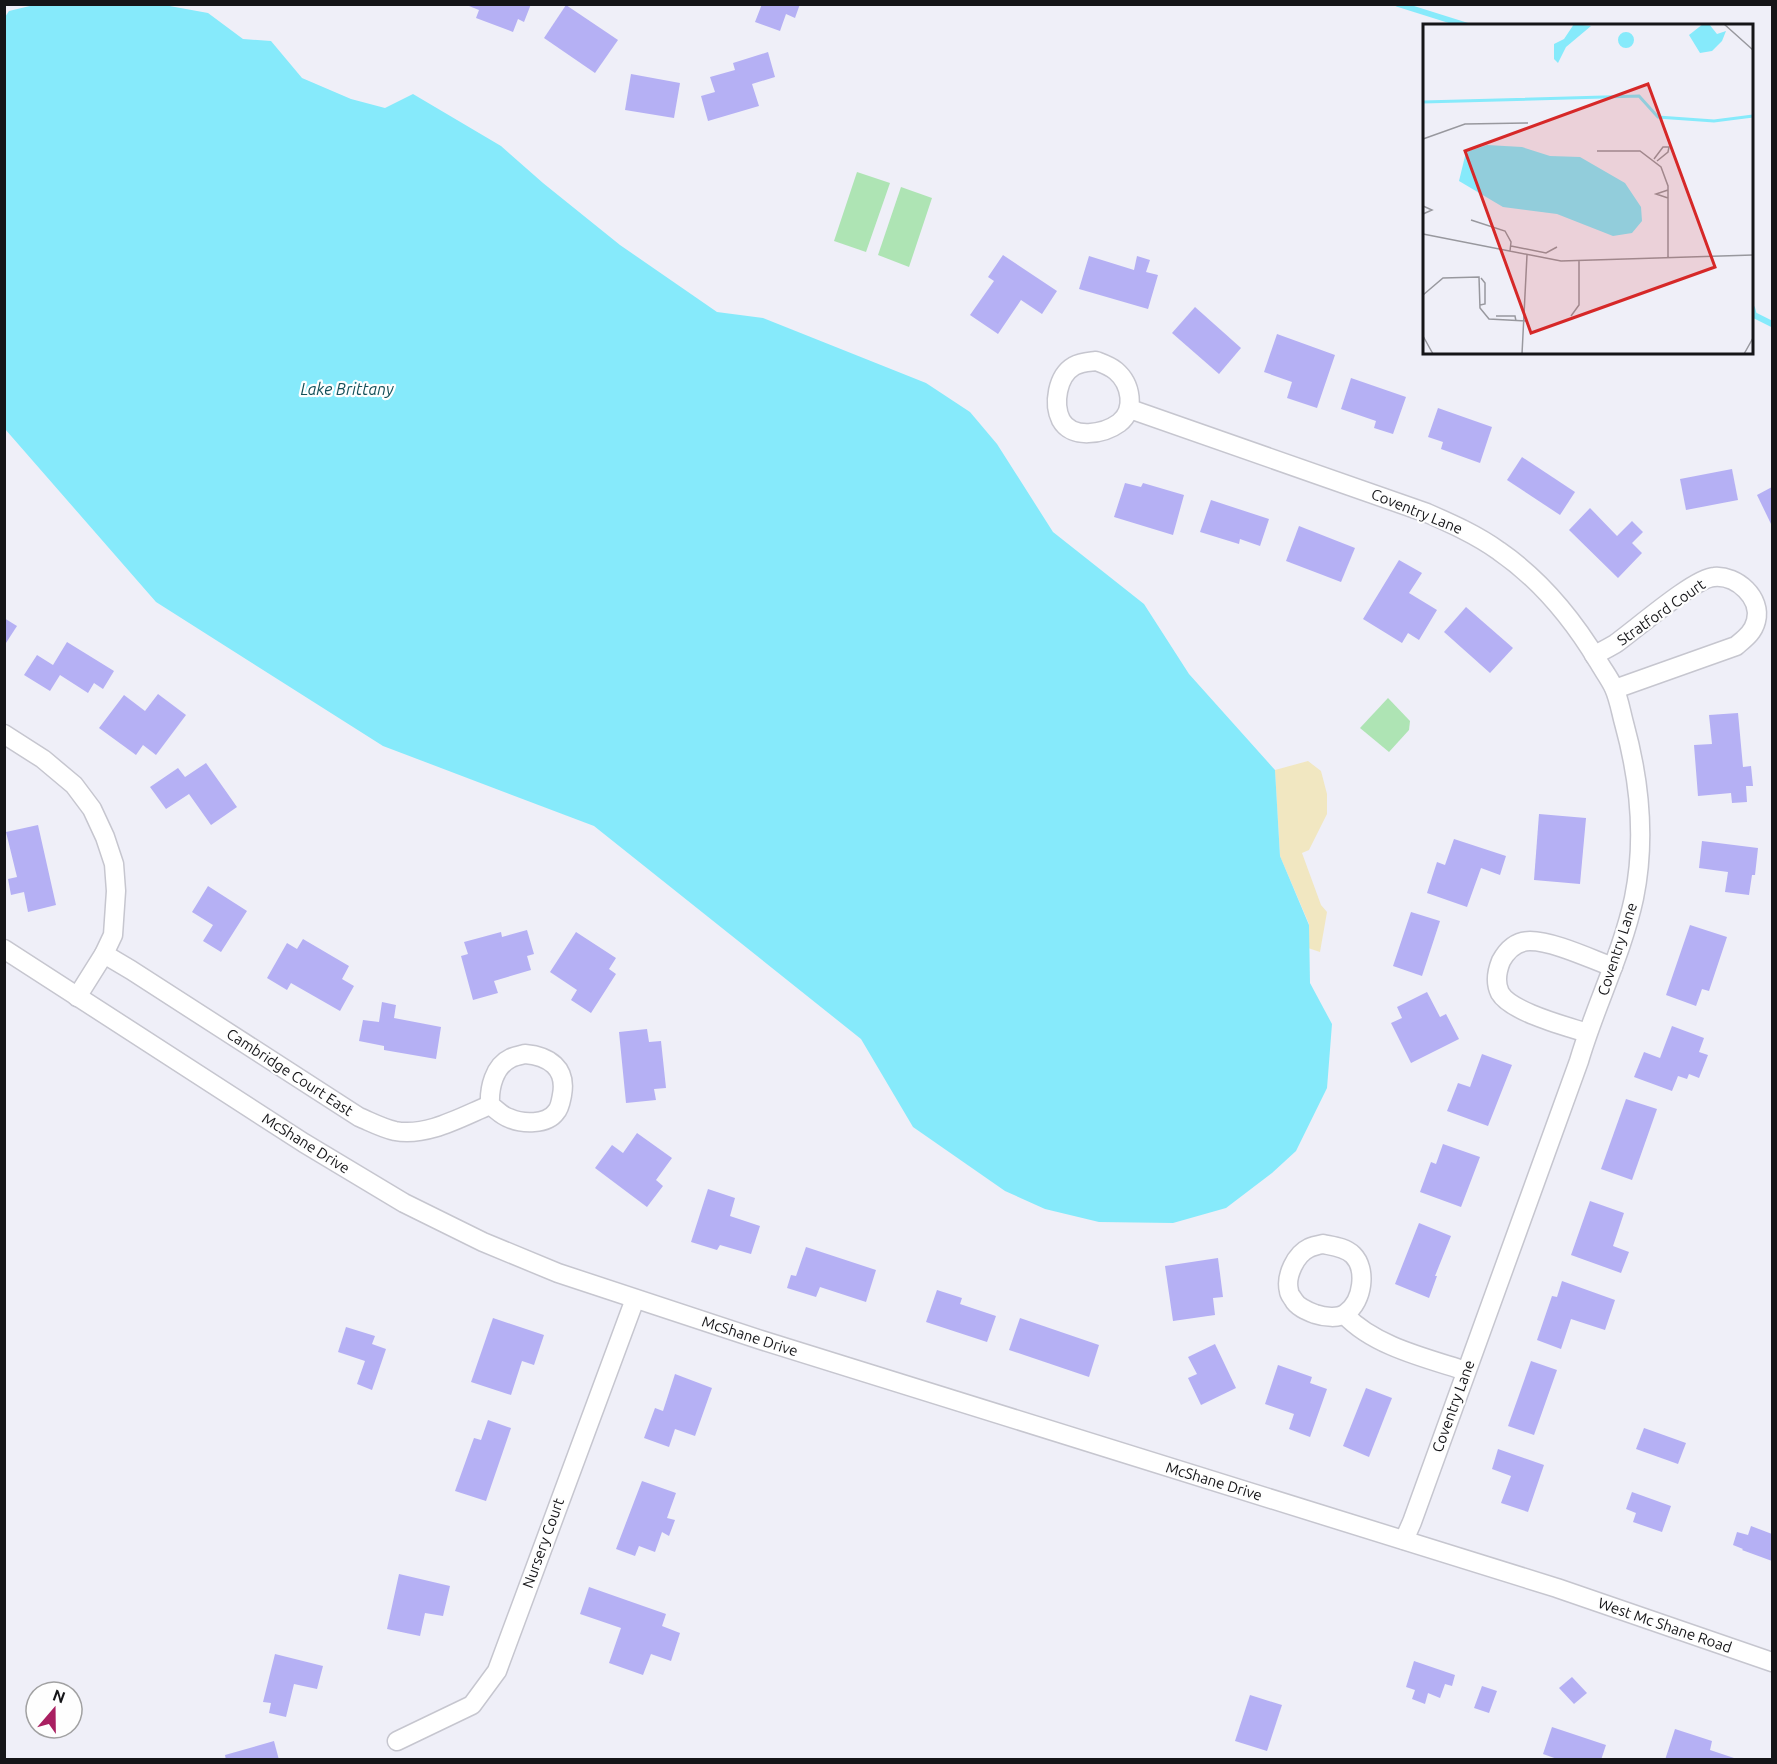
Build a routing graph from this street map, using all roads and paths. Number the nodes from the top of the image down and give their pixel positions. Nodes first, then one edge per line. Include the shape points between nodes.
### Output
1 (1130, 409) junction
2 (1594, 655) junction
3 (1615, 689) junction
4 (4, 734) edge
5 (4, 949) edge
6 (104, 954) junction
7 (1613, 968) junction
8 (77, 997) junction
9 (1587, 1034) junction
10 (490, 1105) junction
11 (635, 1299) junction
12 (1345, 1315) junction
13 (1466, 1371) junction
14 (1404, 1540) junction
15 (1557, 1588) joint
16 (1773, 1662) edge
17 (397, 1741) dead end

1 - 1 street via 1128,387 1108,365 1084,362 1063,377 1057,406 1062,422 1073,430 1099,432 1116,426
1 - 2 street, Coventry Lane via 1370,492 1469,532 1529,574 1553,598
2 - 3 street, Coventry Lane
2 - 3 street, Stratford Court via 1614,645 1705,579 1727,579 1748,591 1757,612 1755,623 1749,635 1736,646
3 - 7 street, Coventry Lane via 1636,771 1641,821 1640,867
4 - 6 street via 74,785 92,809 105,837 114,864 116,891 113,935
5 - 8 street, McShane Drive
6 - 8 street
6 - 10 street, Cambridge Court East via 378,1125 414,1132
7 - 9 street, Coventry Lane
7 - 9 street via 1561,948 1527,941 1516,944 1500,964 1500,992 1509,1002
8 - 11 street, McShane Drive via 404,1203 483,1242
9 - 13 street, Coventry Lane
10 - 10 street via 508,1118 528,1123 545,1119 556,1113 562,1100 564,1085 560,1072 539,1055 510,1058 494,1078
11 - 14 street, McShane Drive
11 - 17 street, Nursery Court via 496,1671 472,1705
12 - 12 street via 1359,1293 1362,1278 1358,1264 1352,1254 1340,1247 1323,1244 1308,1248 1289,1275 1288,1290 1295,1303 1319,1316
12 - 13 street via 1355,1326 1388,1343
13 - 14 street, Coventry Lane
14 - 15 street, McShane Drive
15 - 16 street, West Mc Shane Road

